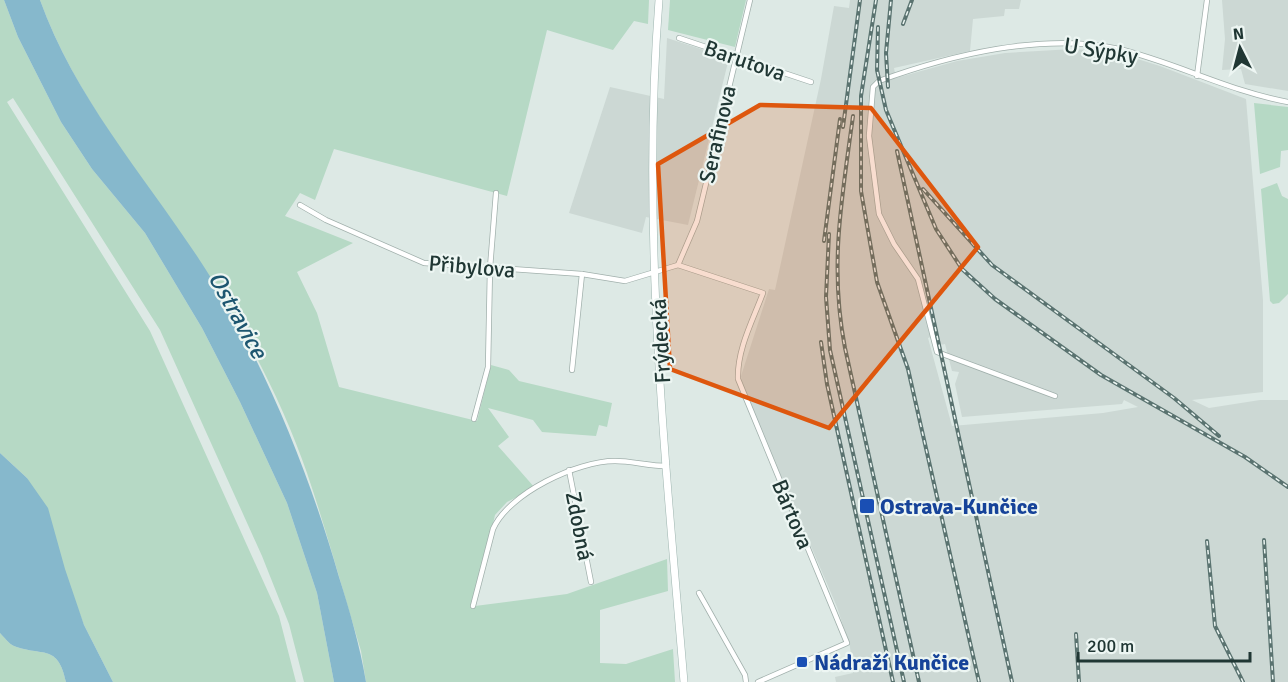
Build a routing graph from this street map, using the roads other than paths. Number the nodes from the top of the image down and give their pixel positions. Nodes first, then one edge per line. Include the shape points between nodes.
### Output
1 (659, 0) edge
2 (750, 0) edge
3 (1207, 0) edge
4 (679, 38) dead end
5 (736, 56) junction
6 (1197, 76) junction
7 (812, 82) dead end
8 (1288, 102) edge
9 (496, 193) dead end
10 (300, 205) dead end
11 (678, 265) junction
12 (490, 268) junction
13 (656, 272) junction
14 (582, 274) junction
15 (572, 370) dead end
16 (1055, 396) dead end
17 (474, 419) dead end
18 (667, 466) junction
19 (569, 470) junction
20 (591, 582) dead end
21 (699, 593) dead end
22 (473, 606) dead end
23 (684, 682) edge
24 (746, 682) edge
25 (758, 682) edge

1 - 13 main road, Frýdecká via 652,117
2 - 5 street, Serafinova
3 - 6 street
4 - 5 street, Barutova
5 - 7 street, Barutova
5 - 11 street, Serafinova via 697,221
6 - 8 street, U Sýpky via 1251,95
6 - 16 street, U Sýpky via 1119,49 1070,42 1019,46 929,64 875,83 870,100 869,136 879,214 918,279 937,352
9 - 12 street
10 - 12 street, Přibylova via 416,261
11 - 13 street, Přibylova
11 - 25 street, Bártova via 763,293 747,334 738,379 847,643
12 - 14 street, Přibylova
12 - 17 street via 488,367
13 - 14 street, Přibylova via 625,281
13 - 18 main road, Frýdecká
14 - 15 street
18 - 19 street via 617,461
18 - 23 main road, Frýdecká
19 - 20 street, Zdobná
19 - 22 street via 516,501 498,517
21 - 24 street

